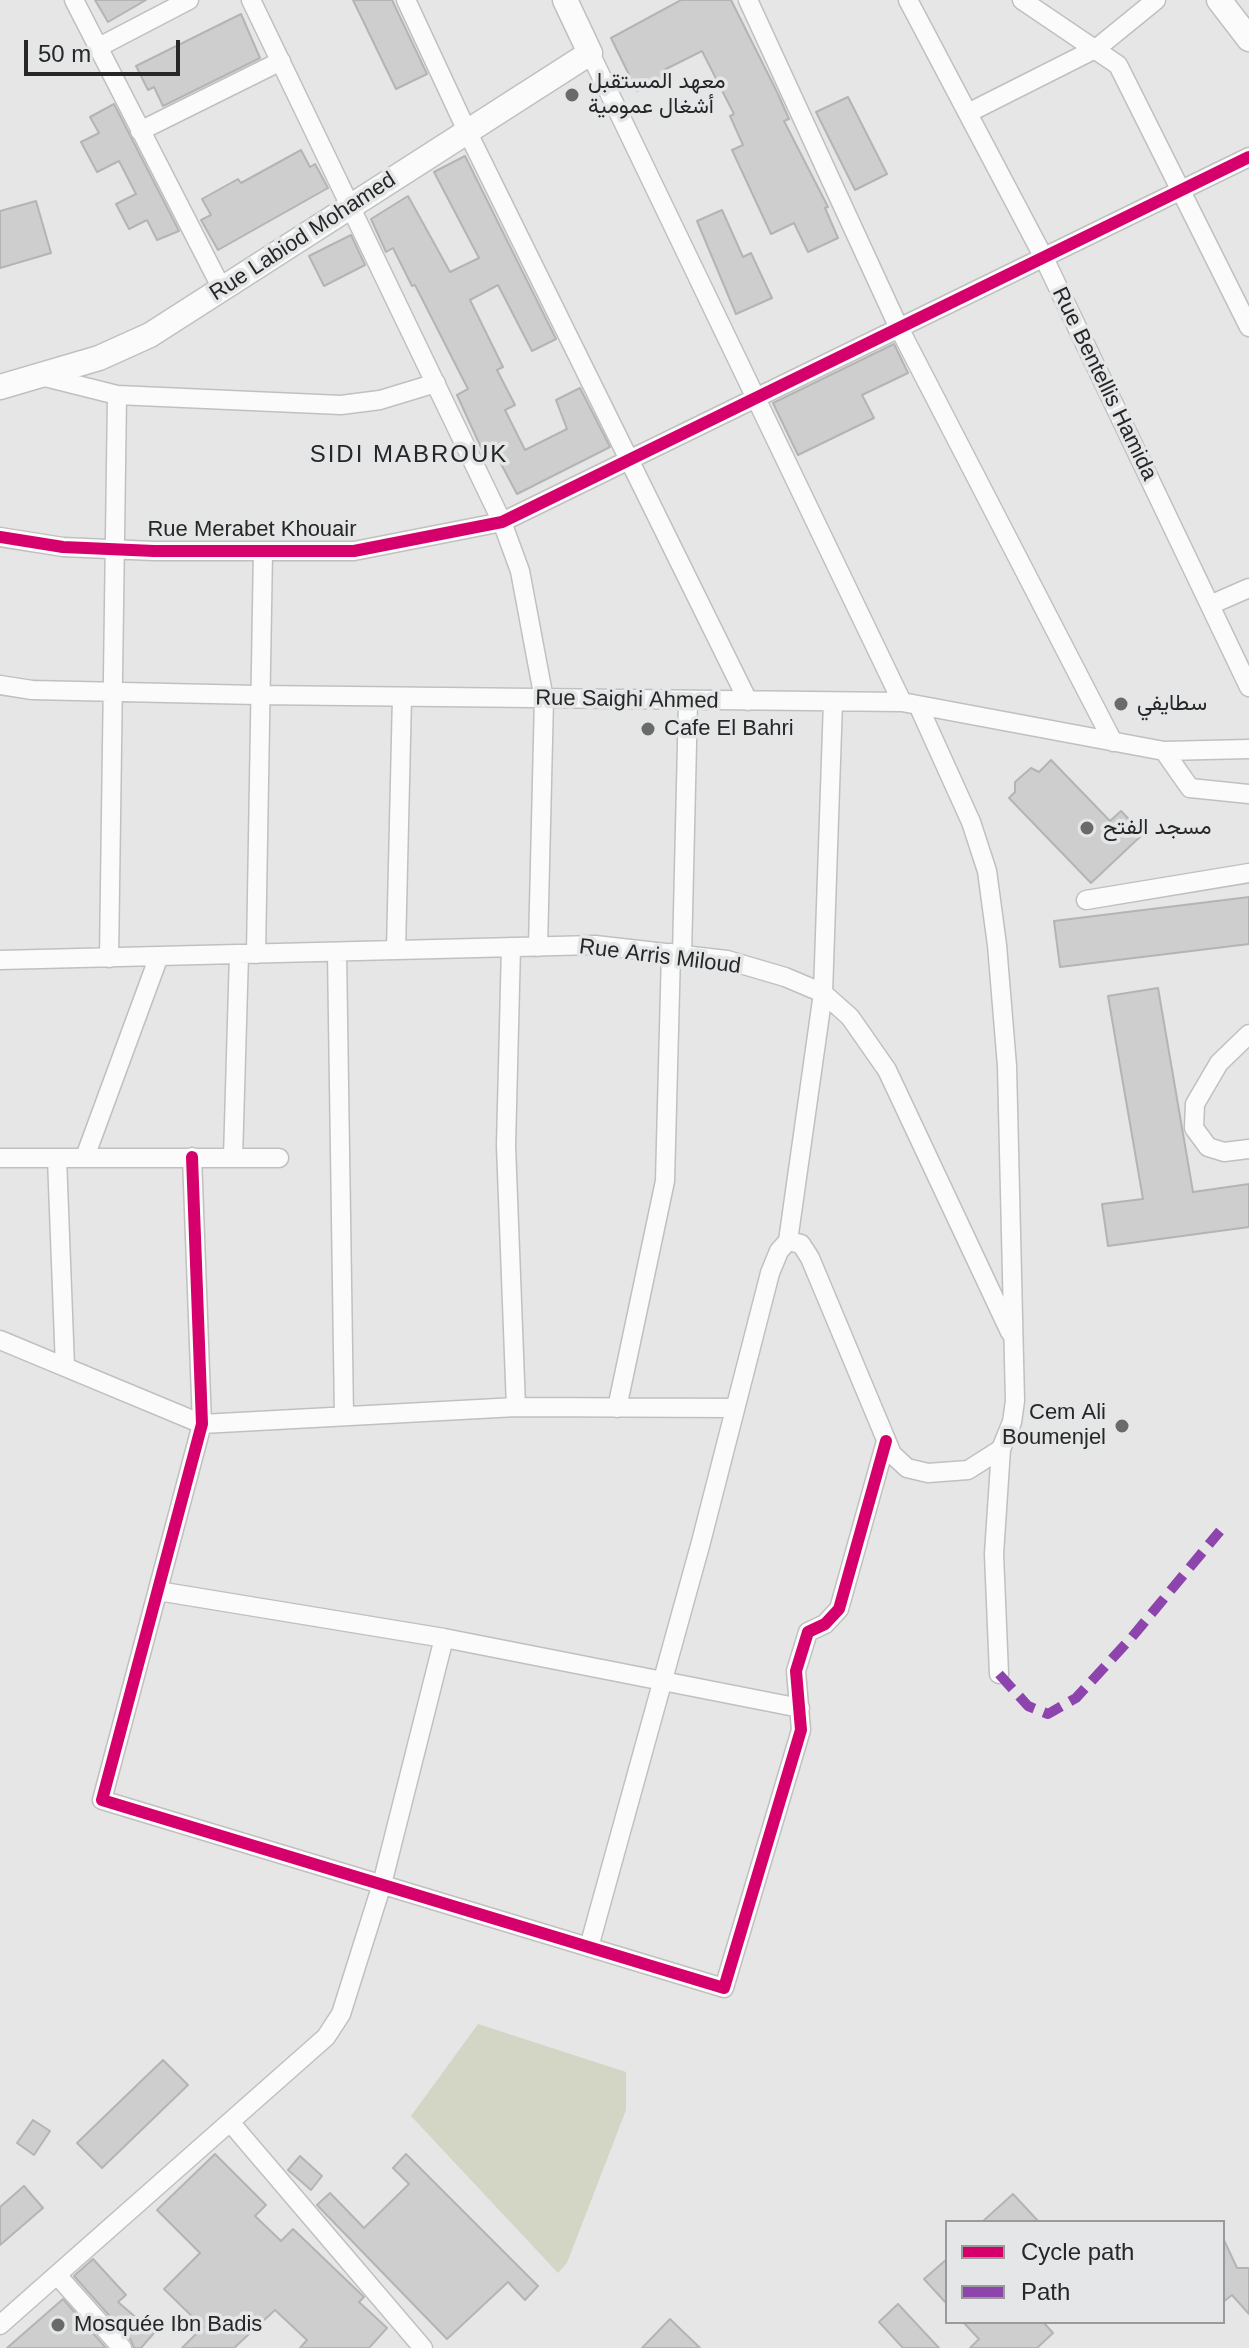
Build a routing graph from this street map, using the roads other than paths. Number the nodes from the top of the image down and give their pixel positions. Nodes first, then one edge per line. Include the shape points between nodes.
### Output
1 (74, 0) edge
2 (189, 0) edge
3 (251, 0) edge
4 (406, 0) edge
5 (565, 0) edge
6 (748, 0) edge
7 (908, 0) edge
8 (1022, 0) edge
9 (1156, 0) edge
10 (1219, 0) edge
11 (1249, 39) edge
12 (97, 48) junction
13 (1097, 48) junction
14 (590, 53) junction
15 (281, 61) junction
16 (968, 113) junction
17 (140, 131) junction
18 (467, 131) junction
19 (1249, 157) edge
20 (1181, 190) junction
21 (352, 205) junction
22 (1043, 256) junction
23 (222, 289) junction
24 (898, 326) junction
25 (1249, 327) edge
26 (40, 376) junction
27 (436, 383) junction
28 (0, 387) edge
29 (117, 395) junction
30 (755, 398) junction
31 (628, 458) junction
32 (502, 522) junction
33 (0, 537) edge
34 (113, 549) junction
35 (263, 551) junction
36 (1249, 588) edge
37 (1210, 605) junction
38 (0, 685) edge
39 (1249, 687) edge
40 (112, 692) junction
41 (257, 695) junction
42 (402, 697) junction
43 (544, 699) junction
44 (688, 701) junction
45 (748, 701) junction
46 (833, 702) junction
47 (910, 704) junction
48 (1113, 742) junction
49 (1249, 749) edge
50 (1164, 751) junction
51 (1249, 794) edge
52 (1249, 873) edge
53 (1086, 900) dead end
54 (511, 947) junction
55 (538, 947) junction
56 (396, 950) junction
57 (337, 952) junction
58 (248, 954) junction
59 (676, 954) junction
60 (159, 956) junction
61 (109, 958) junction
62 (0, 960) edge
63 (823, 993) junction
64 (1249, 1034) edge
65 (1249, 1149) edge
66 (85, 1157) junction
67 (192, 1157) junction
68 (0, 1158) edge
69 (57, 1158) junction
70 (233, 1158) junction
71 (279, 1158) dead end
72 (788, 1241) junction
73 (1013, 1338) junction
74 (0, 1340) edge
75 (65, 1367) junction
76 (516, 1407) junction
77 (617, 1408) junction
78 (735, 1408) junction
79 (344, 1416) junction
80 (202, 1424) junction
81 (886, 1441) junction
82 (1001, 1449) junction
83 (158, 1591) junction
84 (444, 1638) junction
85 (999, 1674) dead end
86 (662, 1681) junction
87 (800, 1708) junction
88 (382, 1884) junction
89 (589, 1947) junction
90 (230, 2122) junction
91 (57, 2275) junction
92 (0, 2325) edge
93 (122, 2348) edge
94 (423, 2348) edge

1 - 12 street
2 - 12 street
3 - 15 street
4 - 18 street
5 - 14 street
6 - 24 street
7 - 16 street, Rue Bentellis Hamida
8 - 13 street
9 - 13 street
10 - 11 street
12 - 17 street
13 - 16 street
13 - 20 street via 1118,65
14 - 18 street, Rue Labiod Mohamed
14 - 30 street
15 - 17 street
15 - 21 street
16 - 22 street, Rue Bentellis Hamida
17 - 23 street
18 - 21 street, Rue Labiod Mohamed
18 - 31 street
19 - 20 street, Rue Merabet Khouair
20 - 22 street, Rue Merabet Khouair
20 - 25 street
21 - 23 street, Rue Labiod Mohamed
21 - 27 street
22 - 24 street, Rue Merabet Khouair
22 - 37 street, Rue Bentellis Hamida
23 - 26 street, Rue Labiod Mohamed via 150,335
24 - 30 street, Rue Merabet Khouair
24 - 48 street
26 - 28 street, Rue Labiod Mohamed
26 - 29 street
27 - 29 street via 341,405
27 - 32 street
29 - 34 street
30 - 31 street, Rue Merabet Khouair
30 - 47 street
31 - 32 street, Rue Merabet Khouair
31 - 45 street
32 - 35 street, Rue Merabet Khouair via 354,551
32 - 43 street via 520,571
33 - 34 street, Rue Merabet Khouair
34 - 35 street, Rue Merabet Khouair
34 - 40 street
35 - 41 street
36 - 37 street
37 - 39 street, Rue Bentellis Hamida
38 - 40 street, Rue Saighi Ahmed
40 - 41 street, Rue Saighi Ahmed
40 - 61 street
41 - 42 street, Rue Saighi Ahmed
41 - 58 street
42 - 43 street, Rue Saighi Ahmed
42 - 56 street
43 - 44 street, Rue Saighi Ahmed
43 - 55 street
44 - 45 street, Rue Saighi Ahmed
44 - 59 street
45 - 46 street, Rue Saighi Ahmed
46 - 47 street, Rue Saighi Ahmed
46 - 63 street
47 - 48 street, Rue Saighi Ahmed
47 - 73 street via 971,822 987,871 1007,1066
48 - 50 street, Rue Saighi Ahmed
49 - 50 street, Rue Saighi Ahmed
50 - 51 street via 1190,788
52 - 53 street
54 - 55 street, Rue Arris Miloud
54 - 56 street, Rue Arris Miloud
54 - 76 street via 506,1146
55 - 59 street, Rue Arris Miloud via 595,945
56 - 57 street, Rue Arris Miloud
57 - 58 street, Rue Arris Miloud
57 - 79 street
58 - 60 street, Rue Arris Miloud
58 - 70 street
59 - 63 street, Rue Arris Miloud via 727,960
59 - 77 street via 665,1181
60 - 61 street, Rue Arris Miloud
60 - 66 street
61 - 62 street, Rue Arris Miloud
63 - 72 street
63 - 73 street, Rue Arris Miloud via 850,1017 887,1070
64 - 65 street via 1219,1063 1195,1104 1194,1128 1208,1147 1224,1152
66 - 67 street
66 - 69 street
67 - 70 street
67 - 80 street
68 - 69 street
69 - 75 street
70 - 71 street
72 - 78 street via 770,1273
72 - 81 street via 801,1244 810,1258
73 - 82 street via 1015,1401
74 - 75 street
75 - 80 street
76 - 77 street
76 - 79 street
77 - 78 street
78 - 86 street
79 - 80 street
80 - 83 street
81 - 82 street via 907,1468 928,1473 968,1470
81 - 87 street via 839,1609 808,1632 796,1671
82 - 85 street via 994,1554
83 - 84 street
83 - 88 street via 102,1800
84 - 86 street
84 - 88 street
86 - 87 street
86 - 89 street
87 - 89 street via 801,1730 724,1988
88 - 89 street
88 - 90 street via 341,2014 326,2037
90 - 91 street
90 - 94 street
91 - 92 street
91 - 93 street

